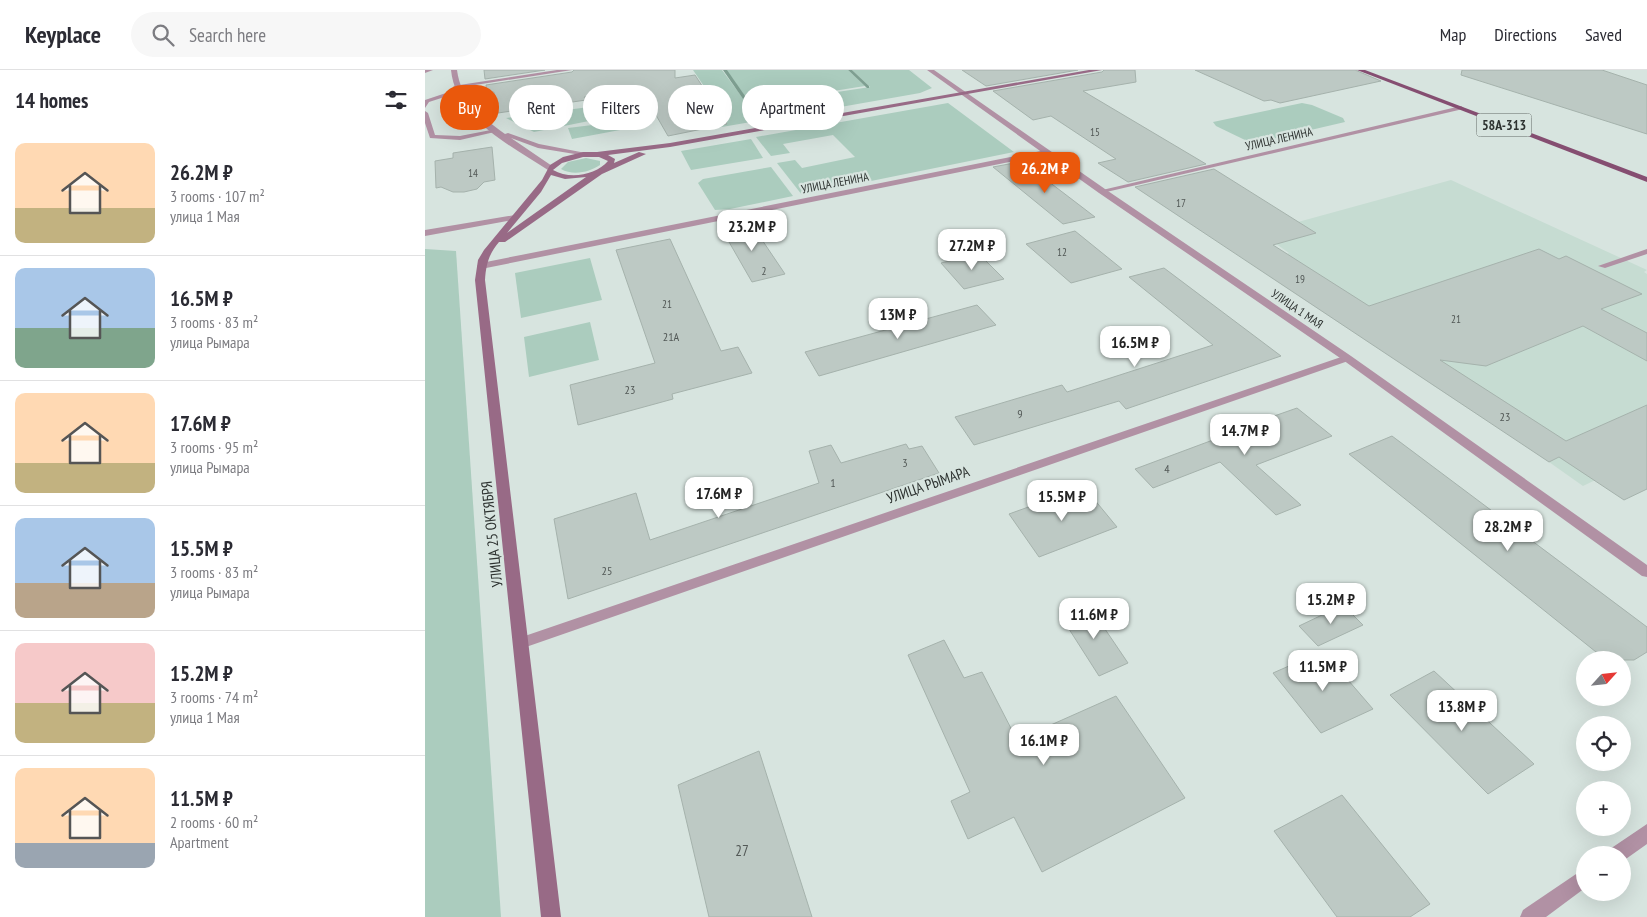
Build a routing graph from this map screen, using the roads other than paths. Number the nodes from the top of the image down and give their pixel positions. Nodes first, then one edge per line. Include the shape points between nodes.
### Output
1 (430, 70) edge
2 (454, 70) edge
3 (569, 70) edge
4 (930, 70) edge
5 (1099, 70) edge
6 (1360, 70) edge
7 (425, 71) edge
8 (456, 85) edge
9 (476, 85) edge
10 (964, 93) junction
11 (440, 95) edge
12 (425, 106) edge
13 (1461, 108) junction
14 (425, 113) edge
15 (496, 130) junction
16 (670, 145) junction
17 (1046, 152) junction
18 (587, 154) junction
19 (597, 154) junction
20 (551, 170) junction
21 (603, 170) junction
22 (1647, 180) edge
23 (1102, 191) junction
24 (515, 218) junction
25 (425, 233) edge
26 (488, 250) junction
27 (1647, 250) edge
28 (481, 266) junction
29 (1602, 266) dead end
30 (1347, 358) junction
31 (1647, 572) edge
32 (521, 643) junction
33 (1647, 833) edge
34 (1629, 846) edge
35 (1576, 884) edge
36 (551, 917) edge
37 (1530, 917) edge

1 - 7 lane
2 - 8 street
3 - 9 street
4 - 10 street, УЛИЦА 1 МАЯ
5 - 10 main road
6 - 13 main road, 58А-313
10 - 16 main road
10 - 17 street, УЛИЦА 1 МАЯ
11 - 12 lane via 427,101
13 - 22 main road, 58А-313
13 - 23 street, УЛИЦА ЛЕНИНА
14 - 15 lane via 432,137 460,138
15 - 18 street via 538,146
15 - 20 street
16 - 19 main road
16 - 21 main road
17 - 23 street, УЛИЦА 1 МАЯ
17 - 28 street, УЛИЦА ЛЕНИНА
18 - 19 main road
18 - 20 main road via 560,161
19 - 21 main road via 611,161
20 - 21 main road via 570,177
20 - 24 main road, УЛИЦА 25 ОКТЯБРЯ
21 - 26 main road
23 - 30 street, УЛИЦА 1 МАЯ
24 - 25 street
24 - 26 main road, УЛИЦА 25 ОКТЯБРЯ
26 - 28 main road, УЛИЦА 25 ОКТЯБРЯ
27 - 29 lane
28 - 32 main road, УЛИЦА 25 ОКТЯБРЯ
30 - 31 street, УЛИЦА 1 МАЯ
30 - 32 street, УЛИЦА РЫМАРА
32 - 36 main road, УЛИЦА 25 ОКТЯБРЯ
33 - 34 street
35 - 37 street

